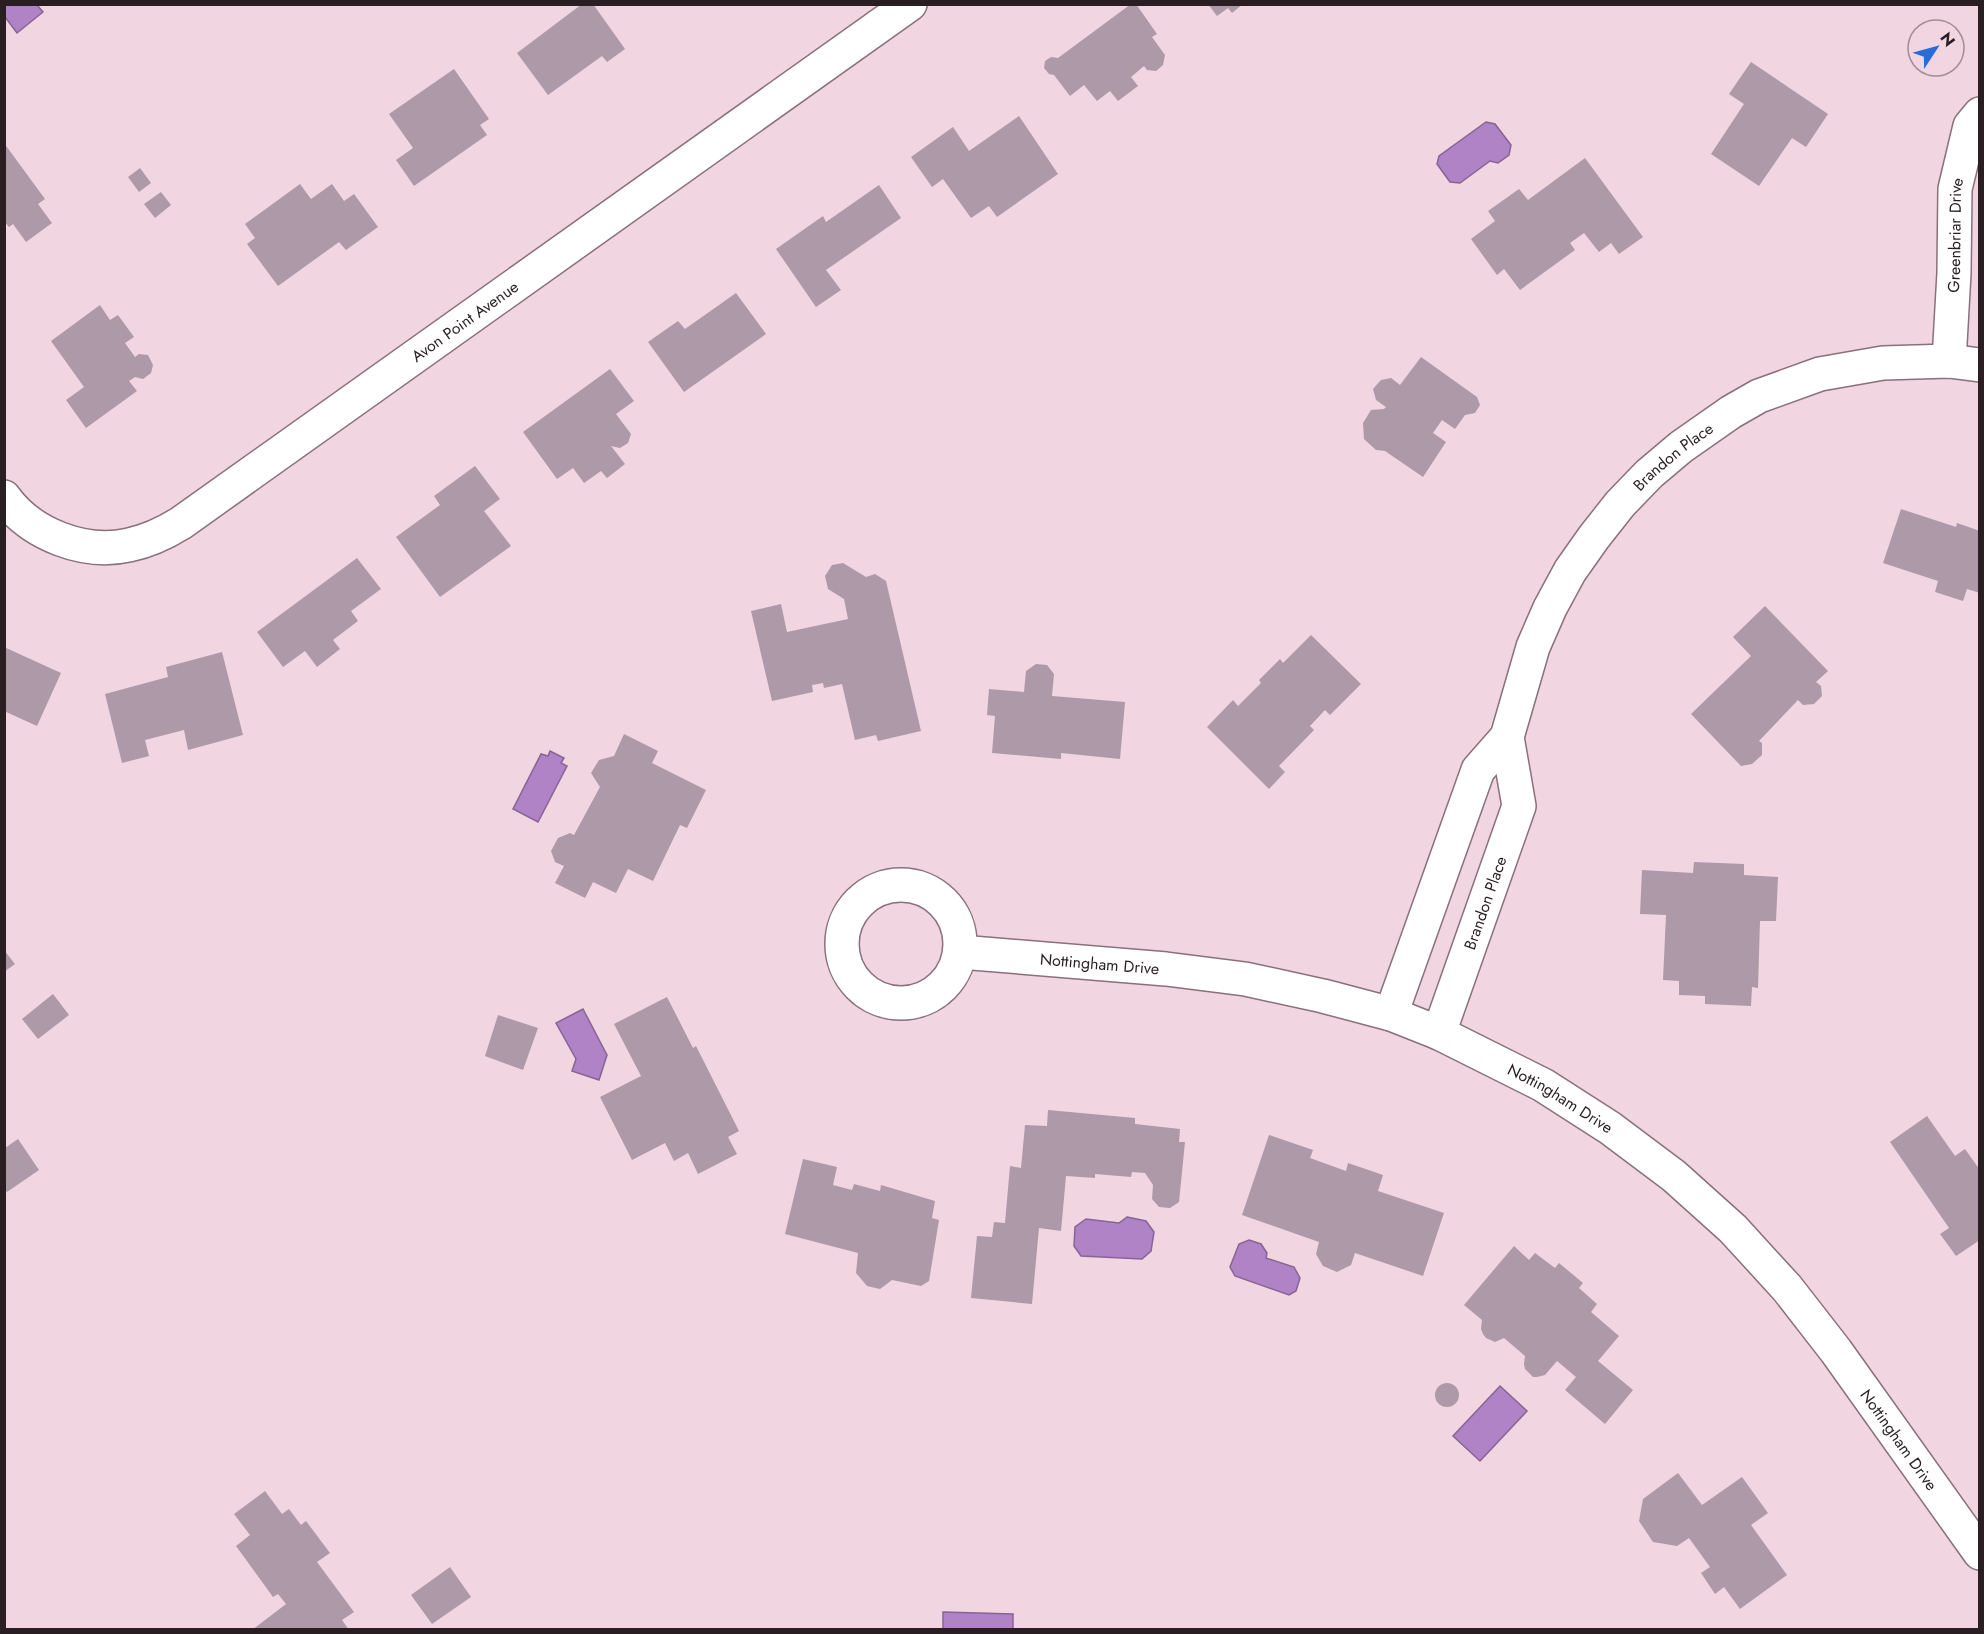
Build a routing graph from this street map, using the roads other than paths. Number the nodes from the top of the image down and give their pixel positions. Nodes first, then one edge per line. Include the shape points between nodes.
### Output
1 (910, 4) edge
2 (1980, 114) edge
3 (1965, 363) edge
4 (4, 497) edge
5 (1508, 736) junction
6 (960, 952) dead end
7 (1391, 1014) junction
8 (1439, 1033) junction
9 (1980, 1553) edge

1 - 4 street, Avon Point Avenue via 160,536 128,546 95,548 62,540 33,525
2 - 3 street, Greenbriar Drive via 1970,126 1955,189
3 - 5 street, Brandon Place via 1883,363 1820,374 1760,396 1681,447 1620,504 1570,571 1533,647
5 - 7 street, Brandon Place via 1478,770
5 - 8 street, Brandon Place via 1519,806
6 - 7 street, Nottingham Drive via 1245,979
7 - 8 street, Nottingham Drive
8 - 9 street, Nottingham Drive via 1543,1086 1610,1128 1674,1176 1733,1229 1787,1288 1836,1351

